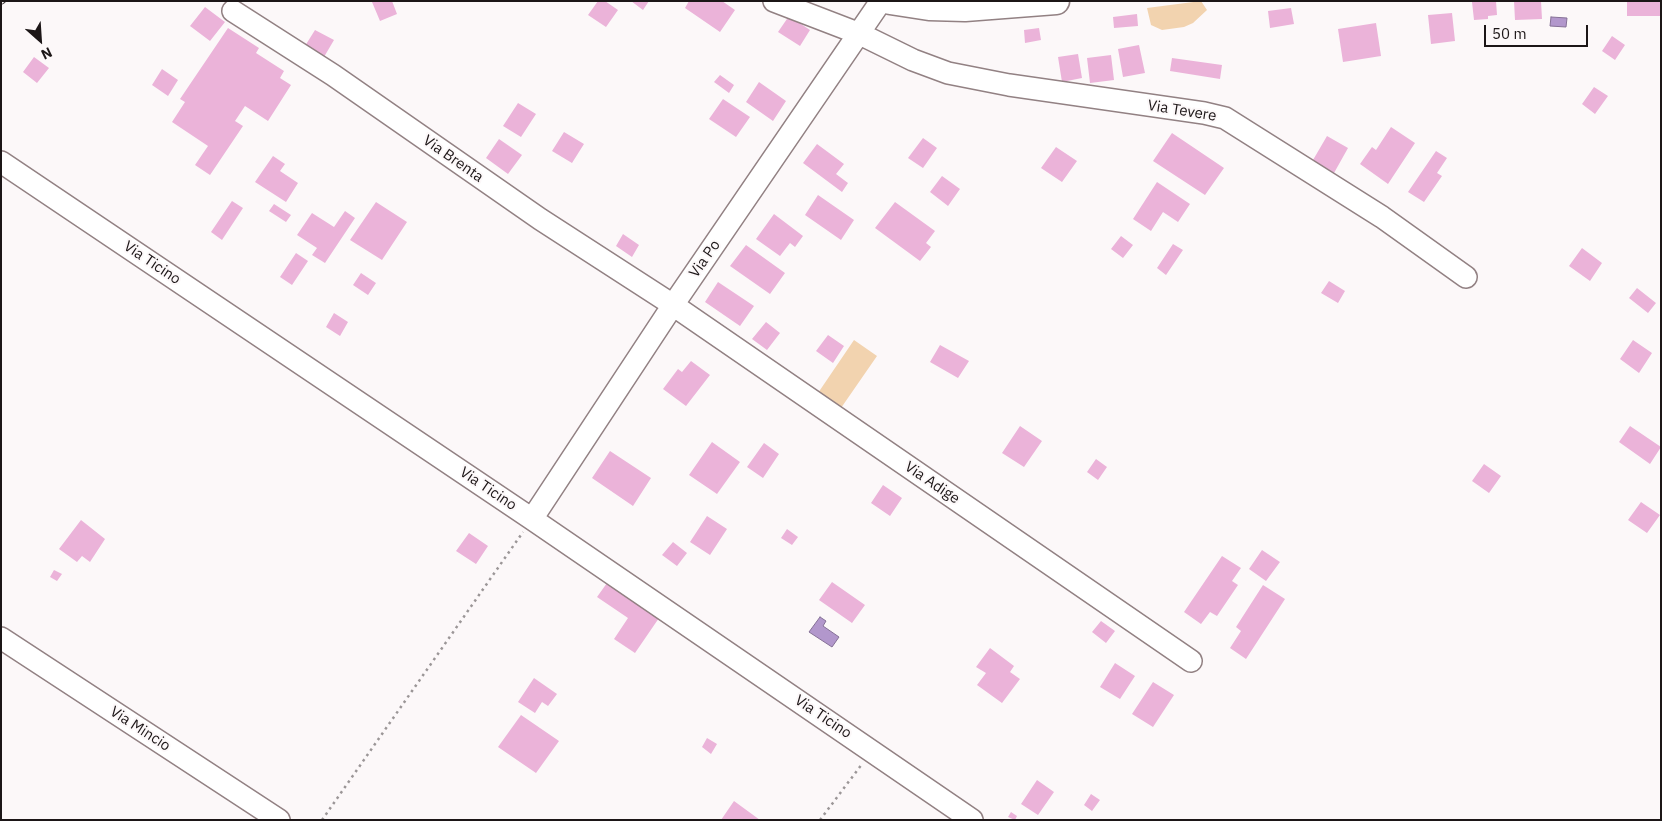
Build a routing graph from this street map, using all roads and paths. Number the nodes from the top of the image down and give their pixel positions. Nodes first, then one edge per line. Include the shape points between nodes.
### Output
1 (774, 1) edge
2 (881, 1) edge
3 (890, 1) edge
4 (1056, 1) edge
5 (233, 11) dead end
6 (860, 34) junction
7 (1, 162) edge
8 (1466, 276) dead end
9 (673, 305) junction
10 (532, 518) junction
11 (1, 638) edge
12 (1191, 660) dead end
13 (872, 750) junction
14 (278, 820) edge
15 (322, 820) edge
16 (820, 820) edge
17 (972, 820) edge

1 - 6 street, Via Tevere
2 - 6 street, Via Po
3 - 4 main road via 965,8
5 - 9 street, Via Brenta
6 - 8 street, Via Tevere via 925,65 964,76 1225,118 1382,217
6 - 9 street, Via Po
7 - 10 street, Via Ticino
9 - 10 street, Via Po
9 - 12 street, Via Adige
10 - 13 street, Via Ticino
10 - 15 path
11 - 14 street, Via Mincio
13 - 16 path
13 - 17 street, Via Ticino

